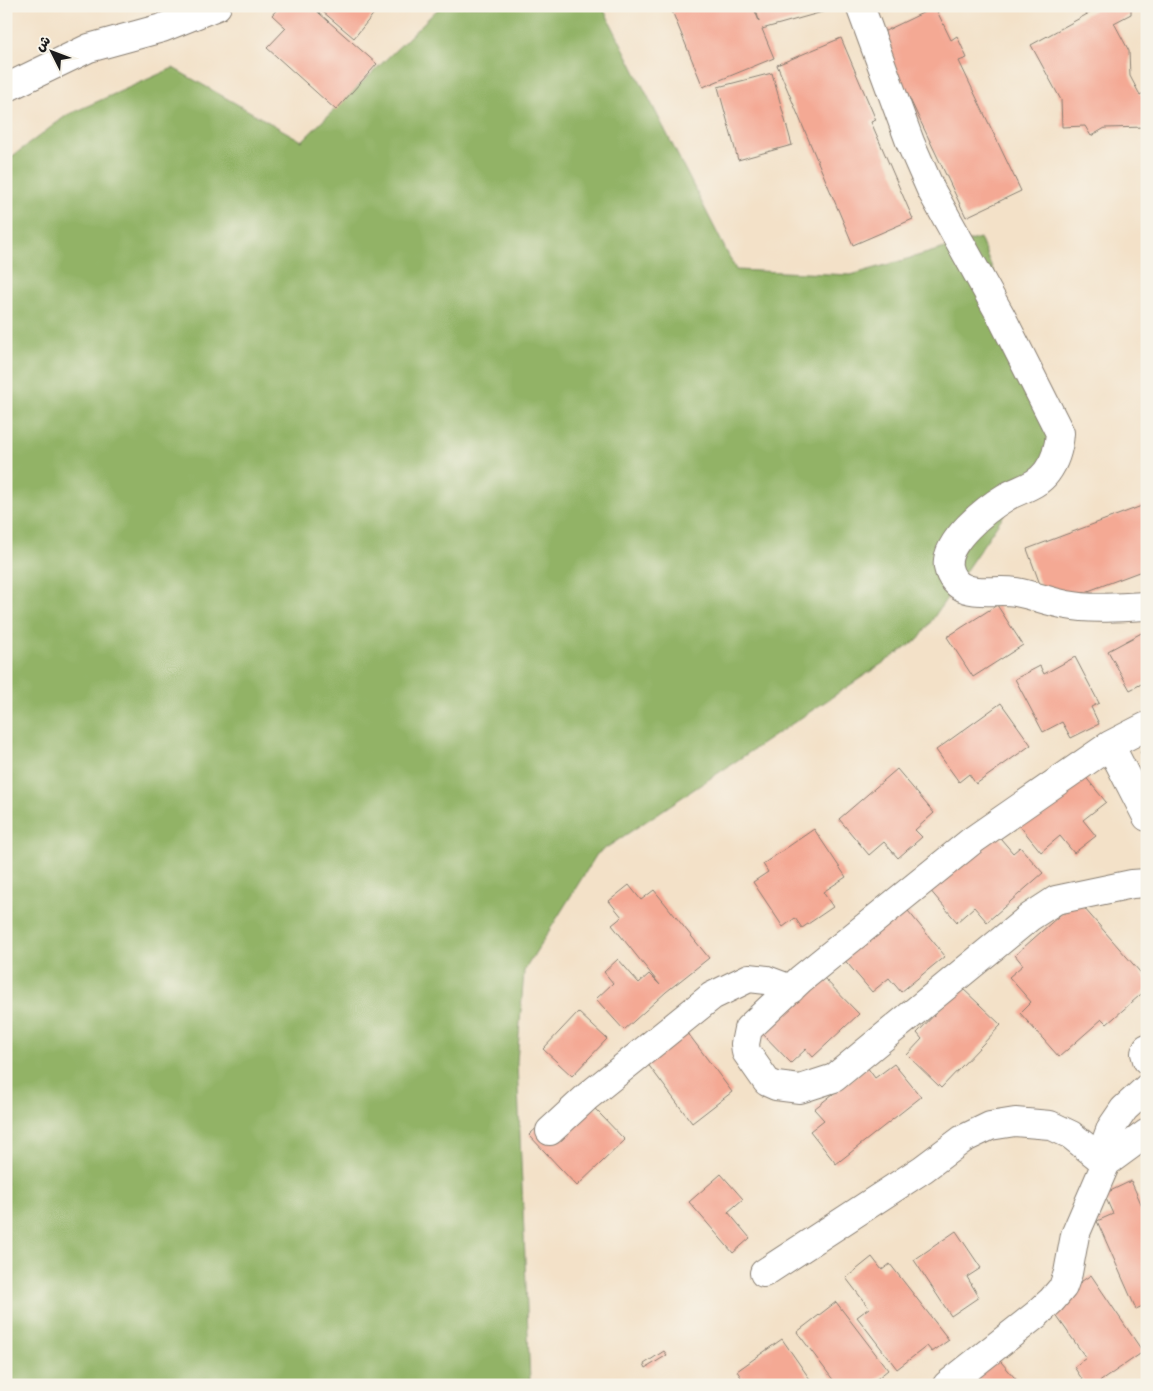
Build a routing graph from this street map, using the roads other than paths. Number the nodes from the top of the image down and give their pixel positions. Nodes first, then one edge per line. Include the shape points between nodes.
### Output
1 (217, 6) edge
2 (860, 6) edge
3 (162, 17) edge
4 (6, 88) edge
5 (1147, 606) edge
6 (1147, 726) edge
7 (1110, 745) junction
8 (1147, 817) edge
9 (1147, 883) edge
10 (790, 989) junction
11 (1147, 1048) edge
12 (1147, 1060) edge
13 (1147, 1088) edge
14 (550, 1131) dead end
15 (1147, 1133) edge
16 (1106, 1163) junction
17 (764, 1273) dead end
18 (947, 1385) edge

1 - 3 street
2 - 5 street via 931,190 1001,316 1060,433 1058,450 1047,472 1034,484 994,505 951,547 947,561 949,573 955,582 967,589 1014,592 1068,606
3 - 4 street
6 - 7 street
7 - 8 street
7 - 10 street via 972,840
9 - 10 street via 1056,900 1030,917 834,1078 800,1089 766,1082 746,1052 745,1044 748,1029
10 - 14 street via 767,980 750,978 712,996 588,1096
11 - 12 street
13 - 16 street via 1124,1109 1110,1128 1105,1144
15 - 16 street
16 - 17 street via 1071,1135 1050,1125 1015,1122 990,1126 963,1139 923,1169
16 - 18 street via 1075,1235 1063,1287 1037,1314

